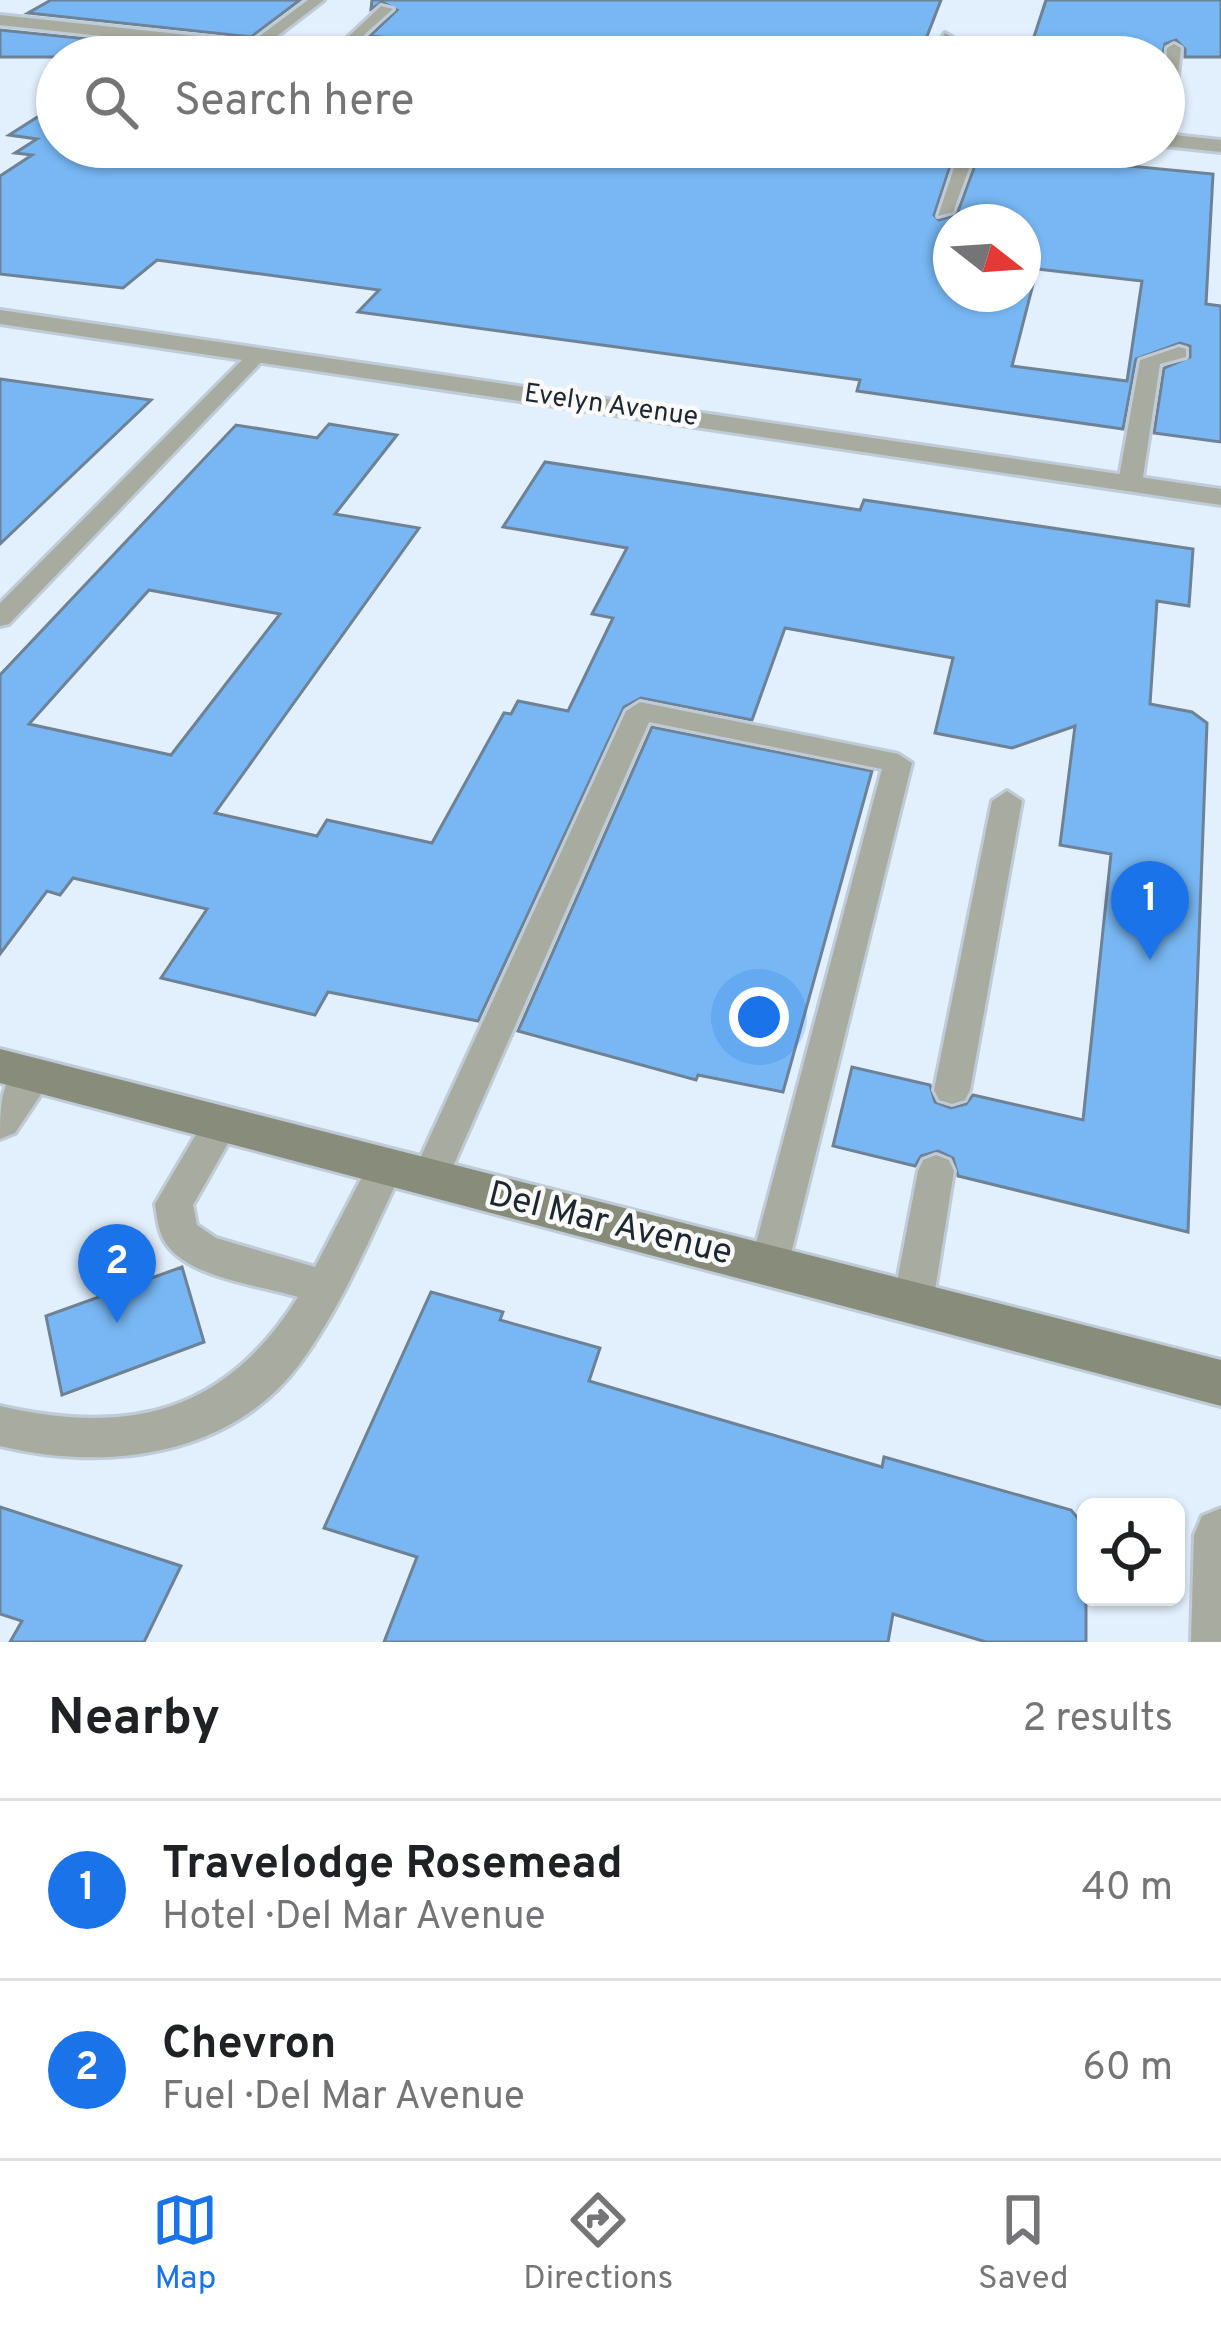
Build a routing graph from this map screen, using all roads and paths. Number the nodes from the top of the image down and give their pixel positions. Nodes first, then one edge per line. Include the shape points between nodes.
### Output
1 (317, 0) edge
2 (386, 10) dead end
3 (0, 20) edge
4 (146, 36) edge
5 (260, 36) edge
6 (361, 36) edge
7 (1185, 142) edge
8 (1221, 146) edge
9 (961, 168) edge
10 (947, 204) edge
11 (0, 316) edge
12 (1179, 352) dead end
13 (259, 354) junction
14 (1130, 483) junction
15 (1221, 496) edge
16 (0, 618) edge
17 (1007, 801) dead end
18 (16, 1071) edge
19 (952, 1090) dead end
20 (0, 1121) edge
21 (221, 1124) junction
22 (386, 1167) junction
23 (937, 1171) dead end
24 (430, 1178) junction
25 (769, 1266) junction
26 (321, 1286) junction
27 (913, 1303) junction
28 (1221, 1383) edge
29 (0, 1426) edge
30 (1221, 1535) edge
31 (1219, 1642) edge

1 - 5 lane
2 - 6 lane
3 - 4 street
7 - 8 street
9 - 10 lane
11 - 13 street, Evelyn Avenue
12 - 14 lane via 1150,360
13 - 14 street, Evelyn Avenue
13 - 16 lane
14 - 15 street, Evelyn Avenue
17 - 19 lane
18 - 20 street
18 - 21 main road, Del Mar Avenue
21 - 22 main road, Del Mar Avenue
21 - 26 lane via 174,1204 180,1234 205,1252
22 - 24 main road, Del Mar Avenue
22 - 26 lane
23 - 27 lane
24 - 25 main road, Del Mar Avenue
24 - 25 lane via 640,711 898,763
25 - 27 main road, Del Mar Avenue
26 - 29 lane via 284,1353 252,1387 197,1421 124,1440
27 - 28 main road, Del Mar Avenue
30 - 31 street

